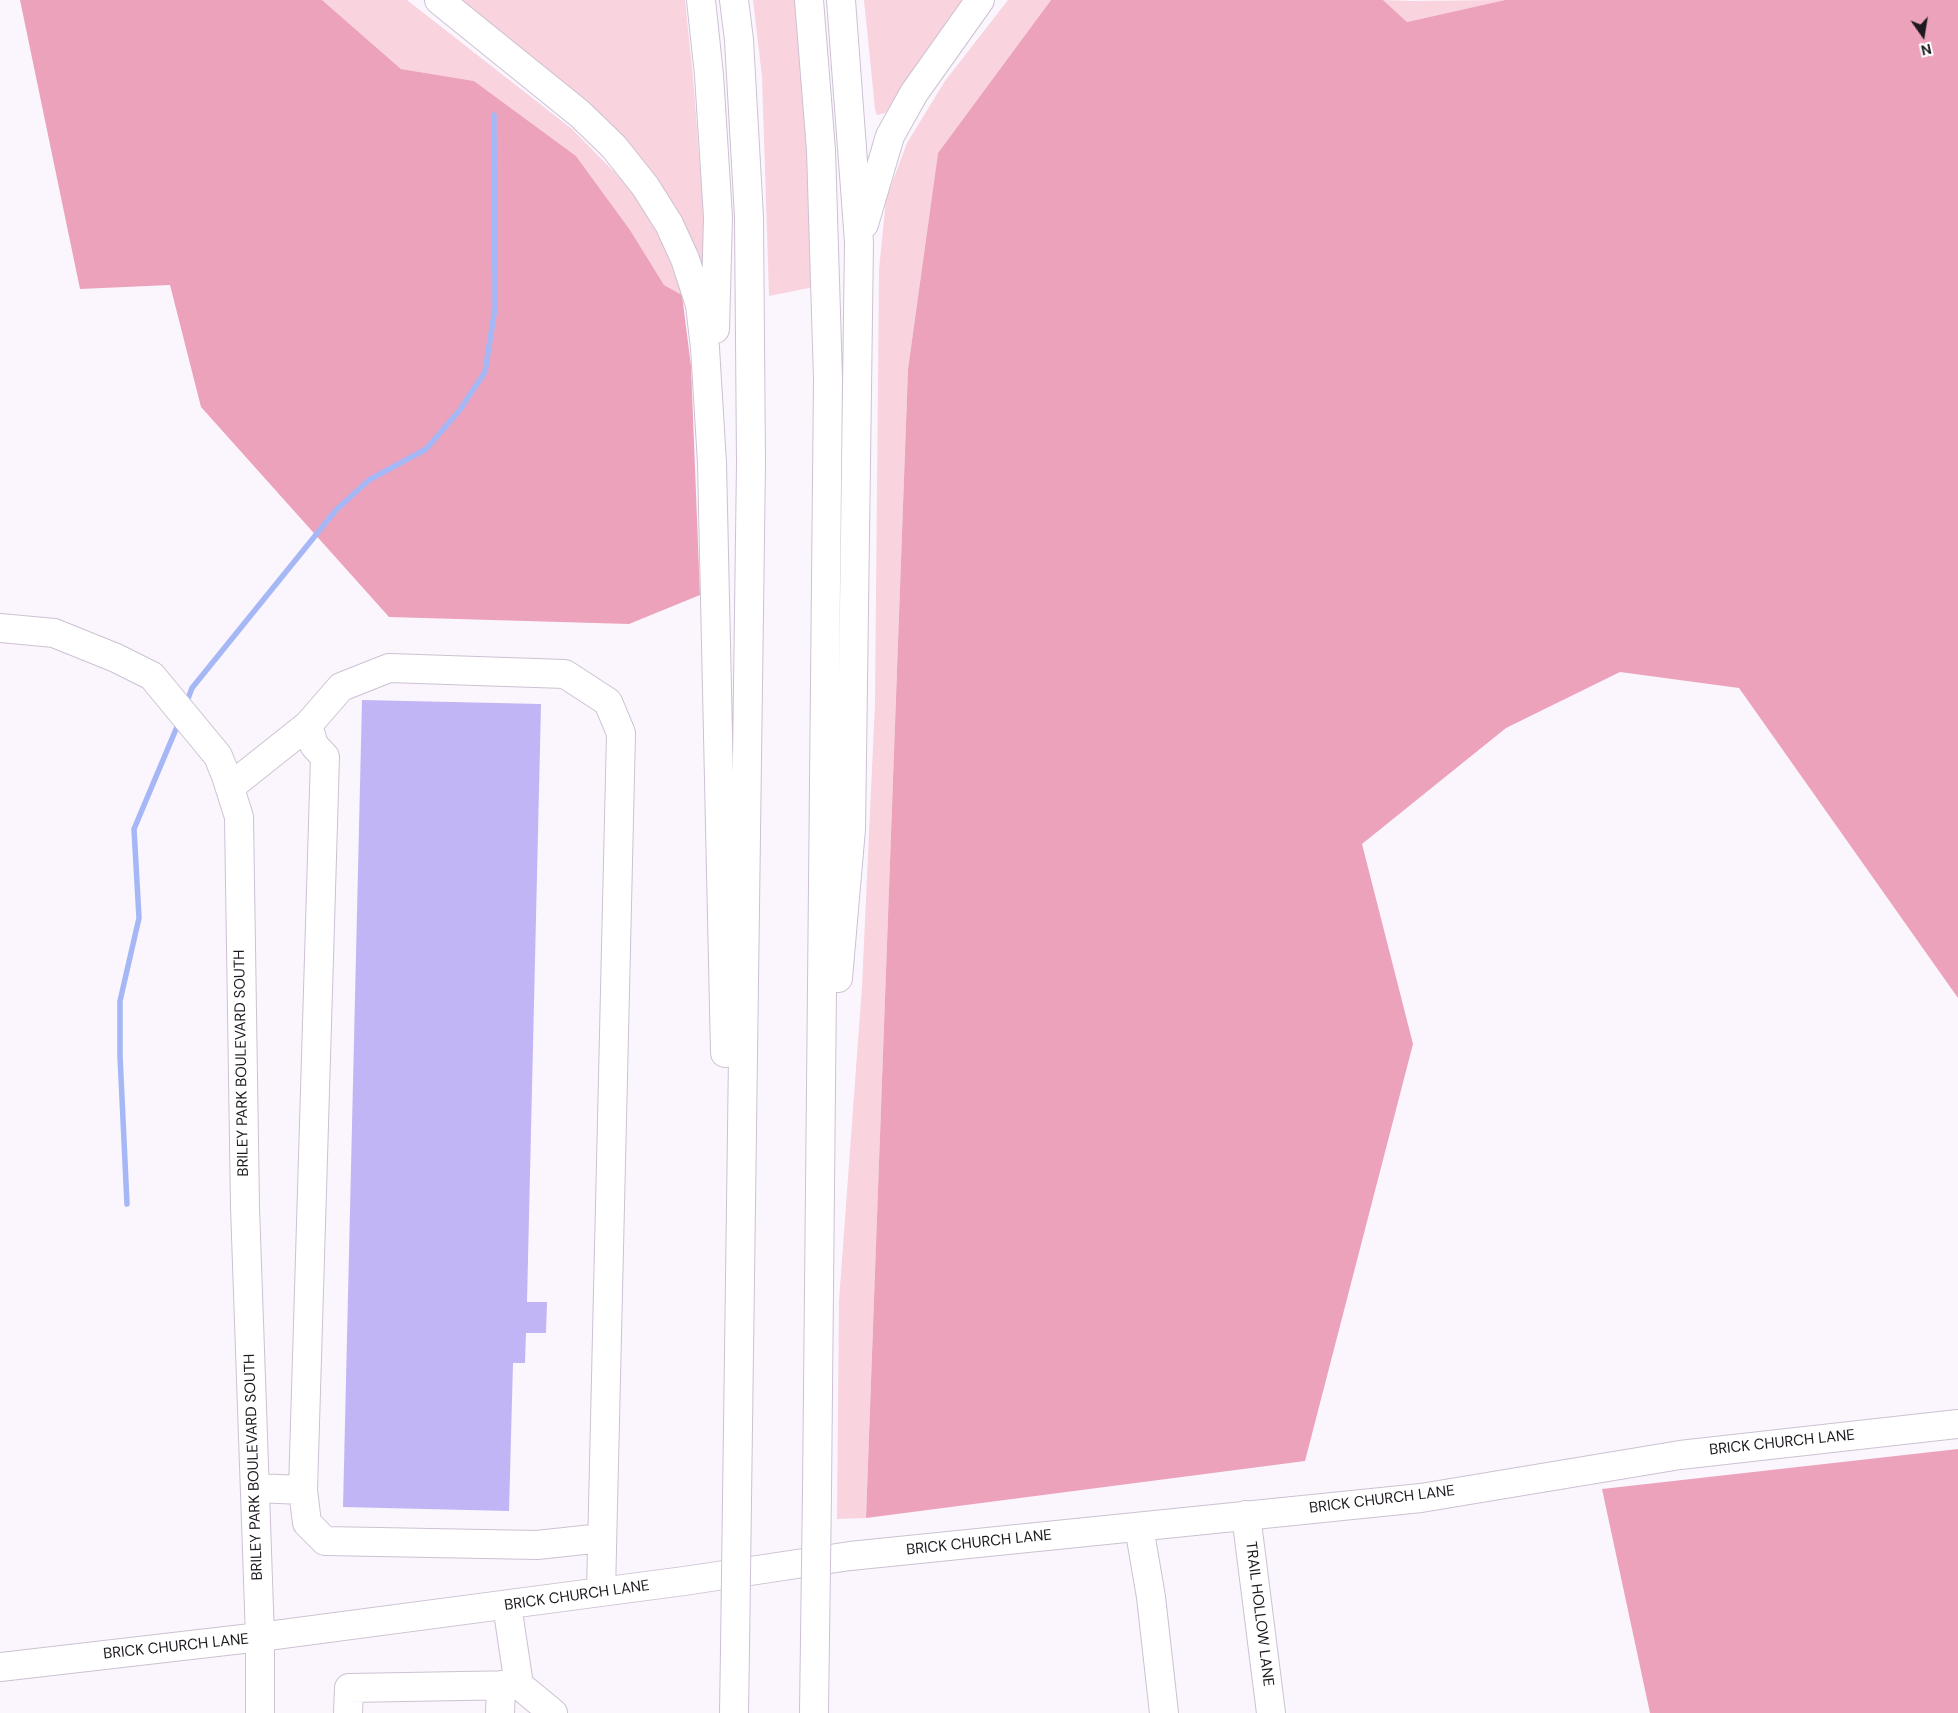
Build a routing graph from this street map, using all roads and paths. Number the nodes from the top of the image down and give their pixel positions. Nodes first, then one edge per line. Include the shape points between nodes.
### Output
1 (440, 0) edge
2 (701, 0) edge
3 (734, 0) edge
4 (809, 0) edge
5 (841, 0) edge
6 (980, 0) edge
7 (859, 242) junction
8 (712, 463) junction
9 (0, 628) edge
10 (308, 726) junction
11 (230, 787) junction
12 (820, 1199) junction
13 (740, 1274) junction
14 (1958, 1424) edge
15 (255, 1488) junction
16 (303, 1490) junction
17 (1246, 1516) junction
18 (1139, 1527) junction
19 (602, 1538) junction
20 (600, 1592) junction
21 (507, 1605) junction
22 (260, 1638) junction
23 (0, 1667) edge
24 (510, 1685) junction
25 (260, 1713) edge
26 (348, 1713) edge
27 (500, 1713) edge
28 (553, 1713) edge
29 (734, 1713) edge
30 (814, 1713) edge
31 (1164, 1713) edge
32 (1271, 1713) edge

1 - 8 main road via 580,114 614,147 645,186 669,224 700,305
2 - 8 main road via 718,217
3 - 13 main road via 749,217 751,463
4 - 12 main road via 821,150 828,379
5 - 7 main road
6 - 7 main road via 914,93 890,136
7 - 12 main road via 851,829
8 - 13 main road via 726,1088
9 - 11 main road, BRILEY PARK BOULEVARD SOUTH via 54,633 152,676 218,756
10 - 11 main road
10 - 16 main road via 314,745 326,757
10 - 19 main road via 341,687 389,668 565,674 608,702 621,733
11 - 15 main road, BRILEY PARK BOULEVARD SOUTH via 239,817 245,1207
12 - 30 main road, bridge
13 - 29 main road, bridge
14 - 17 main road, BRICK CHURCH LANE via 1680,1455 1422,1498
15 - 16 main road
15 - 22 main road, BRILEY PARK BOULEVARD SOUTH
16 - 19 main road via 307,1524 325,1541 537,1545
17 - 18 main road, BRICK CHURCH LANE
17 - 32 main road, TRAIL HOLLOW LANE
18 - 20 main road, BRICK CHURCH LANE via 850,1556
18 - 31 main road via 1151,1597
19 - 20 main road
20 - 21 main road, BRICK CHURCH LANE
21 - 22 main road, BRICK CHURCH LANE
21 - 24 main road
22 - 23 main road, BRICK CHURCH LANE
22 - 25 main road, BRILEY PARK BOULEVARD SOUTH
24 - 26 main road via 349,1688
24 - 27 main road
24 - 28 main road

